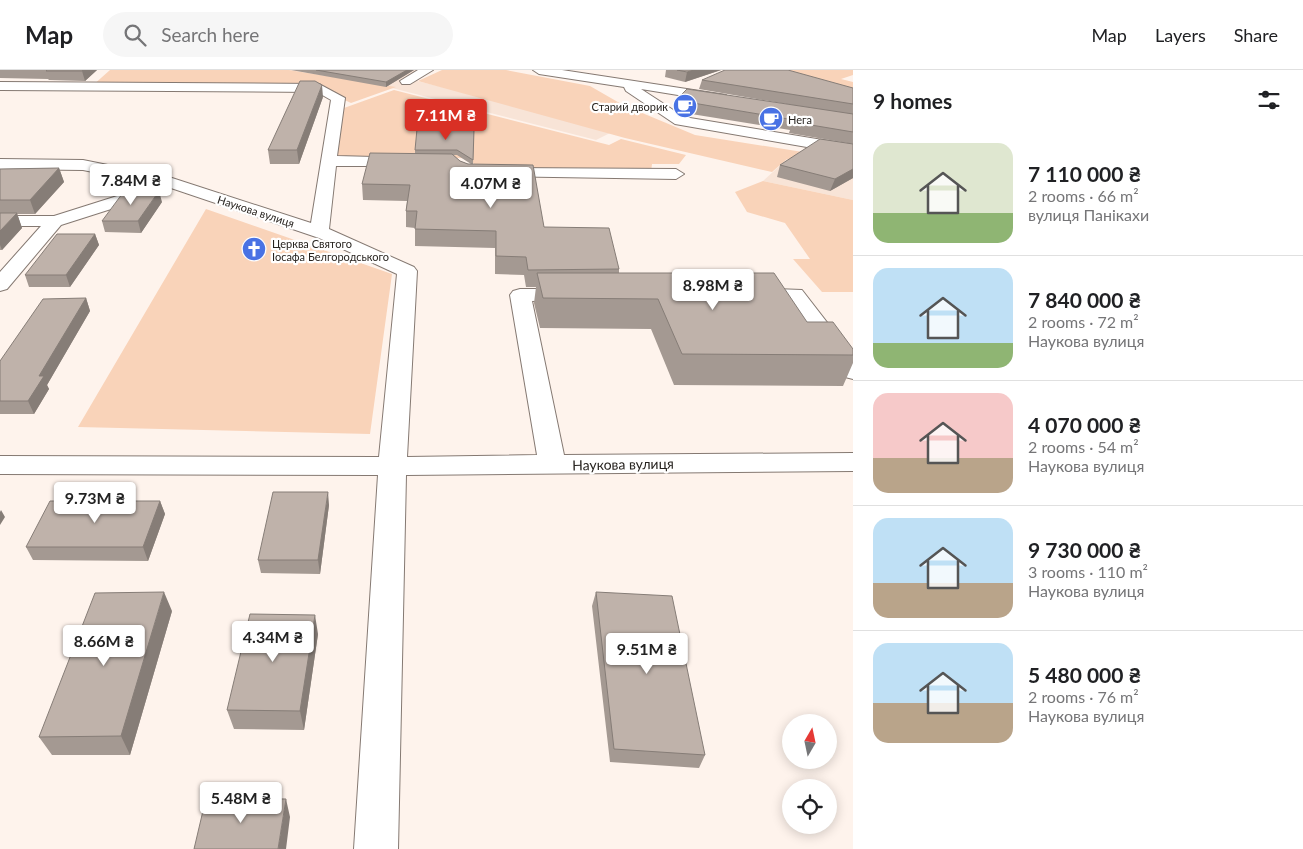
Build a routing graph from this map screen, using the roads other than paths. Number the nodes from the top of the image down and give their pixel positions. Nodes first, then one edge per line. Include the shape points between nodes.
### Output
1 (427, 70) edge
2 (539, 70) edge
3 (105, 73) dead end
4 (406, 82) dead end
5 (622, 83) junction
6 (701, 83) dead end
7 (0, 86) edge
8 (89, 87) junction
9 (677, 92) junction
10 (733, 100) edge
11 (853, 150) edge
12 (328, 161) junction
13 (426, 162) edge
14 (0, 164) edge
15 (477, 173) edge
16 (676, 174) dead end
17 (172, 183) junction
18 (0, 222) edge
19 (55, 222) junction
20 (319, 232) junction
21 (0, 285) edge
22 (736, 294) edge
23 (589, 295) edge
24 (853, 372) edge
25 (853, 462) edge
26 (0, 465) edge
27 (552, 465) junction
28 (393, 466) junction
29 (376, 849) edge

1 - 4 street
2 - 5 street
3 - 8 street
5 - 9 street
5 - 11 street via 680,121
6 - 9 street
7 - 8 street
8 - 12 street via 319,88 338,98
9 - 10 street
12 - 13 street
12 - 20 street
14 - 17 street, Наукова вулиця via 83,165
15 - 16 street
17 - 19 street
17 - 20 street, Наукова вулиця
18 - 19 street
19 - 21 street
20 - 28 street, Наукова вулиця via 407,271
22 - 24 street via 795,294
23 - 27 street via 520,295
25 - 27 street, Наукова вулиця
26 - 28 street, Наукова вулиця
27 - 28 street, Наукова вулиця
28 - 29 street, Наукова вулиця

